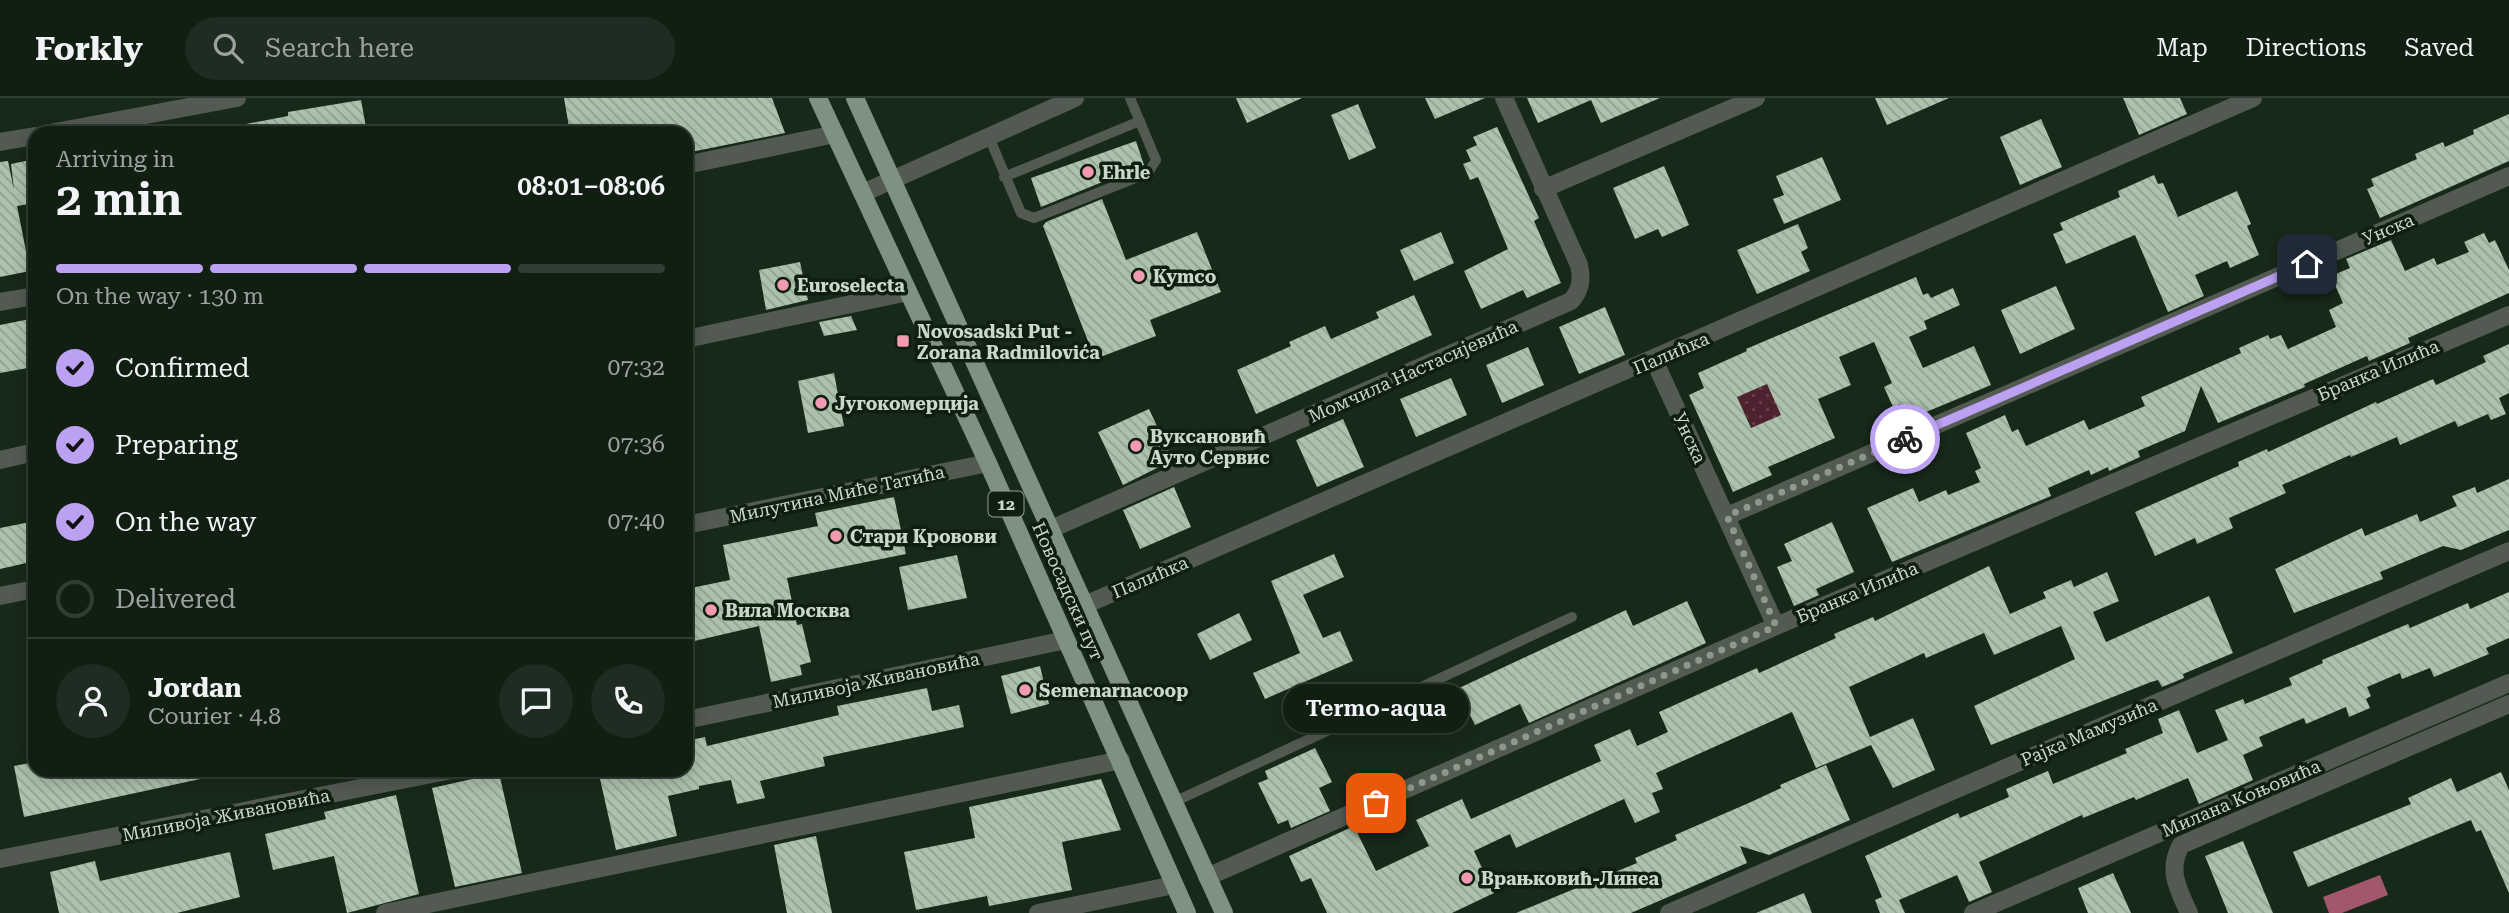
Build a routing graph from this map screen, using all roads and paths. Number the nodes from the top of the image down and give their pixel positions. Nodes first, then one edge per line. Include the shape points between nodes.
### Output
1 (237, 98) edge
2 (818, 98) edge
3 (855, 98) edge
4 (1075, 98) edge
5 (1130, 98) edge
6 (1504, 98) edge
7 (1756, 98) edge
8 (2253, 98) edge
9 (1140, 121) junction
10 (87, 126) edge
11 (835, 134) junction
12 (28, 137) edge
13 (989, 137) junction
14 (0, 142) edge
15 (693, 164) edge
16 (2509, 176) edge
17 (1004, 177) junction
18 (892, 180) junction
19 (1544, 188) junction
20 (863, 193) junction
21 (908, 292) junction
22 (28, 297) edge
23 (0, 302) edge
24 (2509, 314) edge
25 (693, 338) edge
26 (1654, 360) junction
27 (28, 454) edge
28 (0, 460) edge
29 (988, 463) junction
30 (1727, 516) junction
31 (693, 524) edge
32 (1051, 529) junction
33 (2509, 551) edge
34 (28, 590) edge
35 (0, 596) edge
36 (1087, 604) junction
37 (1572, 617) dead end
38 (1776, 626) junction
39 (1066, 640) junction
40 (2509, 683) edge
41 (2509, 704) edge
42 (693, 719) edge
43 (1121, 760) junction
44 (402, 777) edge
45 (1174, 802) junction
46 (0, 859) edge
47 (1207, 877) junction
48 (1174, 885) junction
49 (385, 913) edge
50 (1038, 913) edge
51 (1186, 913) edge
52 (1224, 913) edge
53 (1669, 913) edge
54 (1973, 913) edge
55 (2189, 913) edge

1 - 10 street
2 - 11 main road, Новосадски пут / 12
3 - 18 main road, Новосадски пут / 12
4 - 13 street
5 - 9 lane
6 - 19 street, Момчила Настасијевића
7 - 19 street
8 - 26 street, Палићка
9 - 17 lane
9 - 17 lane via 1156,160 1148,173 1034,218 1021,213
11 - 15 street
11 - 20 main road, Новосадски пут / 12
12 - 14 street
13 - 17 lane
13 - 18 street
16 - 30 street, Унска
18 - 20 street
18 - 32 main road, Новосадски пут / 12
19 - 32 street, Момчила Настасијевића via 1579,265 1580,283 1571,301
20 - 21 main road, Новосадски пут / 12
21 - 25 street
21 - 29 main road, Новосадски пут / 12
22 - 23 street
24 - 38 street, Бранка Илића
26 - 30 street, Унска
26 - 36 street, Палићка
27 - 28 street
29 - 31 street, Милутина Миће Татића
29 - 39 main road, Новосадски пут / 12
30 - 38 street, Унска
32 - 36 main road, Новосадски пут / 12
33 - 53 street, Рајка Мамузића
34 - 35 street
36 - 45 main road, Новосадски пут / 12
37 - 45 lane
38 - 47 street, Бранка Илића
39 - 42 street, Миливоја Живановића
39 - 43 main road, Новосадски пут / 12
40 - 54 street, Милана Коњовића
41 - 55 street via 2181,845 2174,858 2173,878
43 - 48 main road, Новосадски пут / 12
43 - 49 street
44 - 46 street, Миливоја Живановића
45 - 47 main road, Новосадски пут / 12
47 - 52 main road, Новосадски пут / 12
48 - 50 street
48 - 51 main road, Новосадски пут / 12

